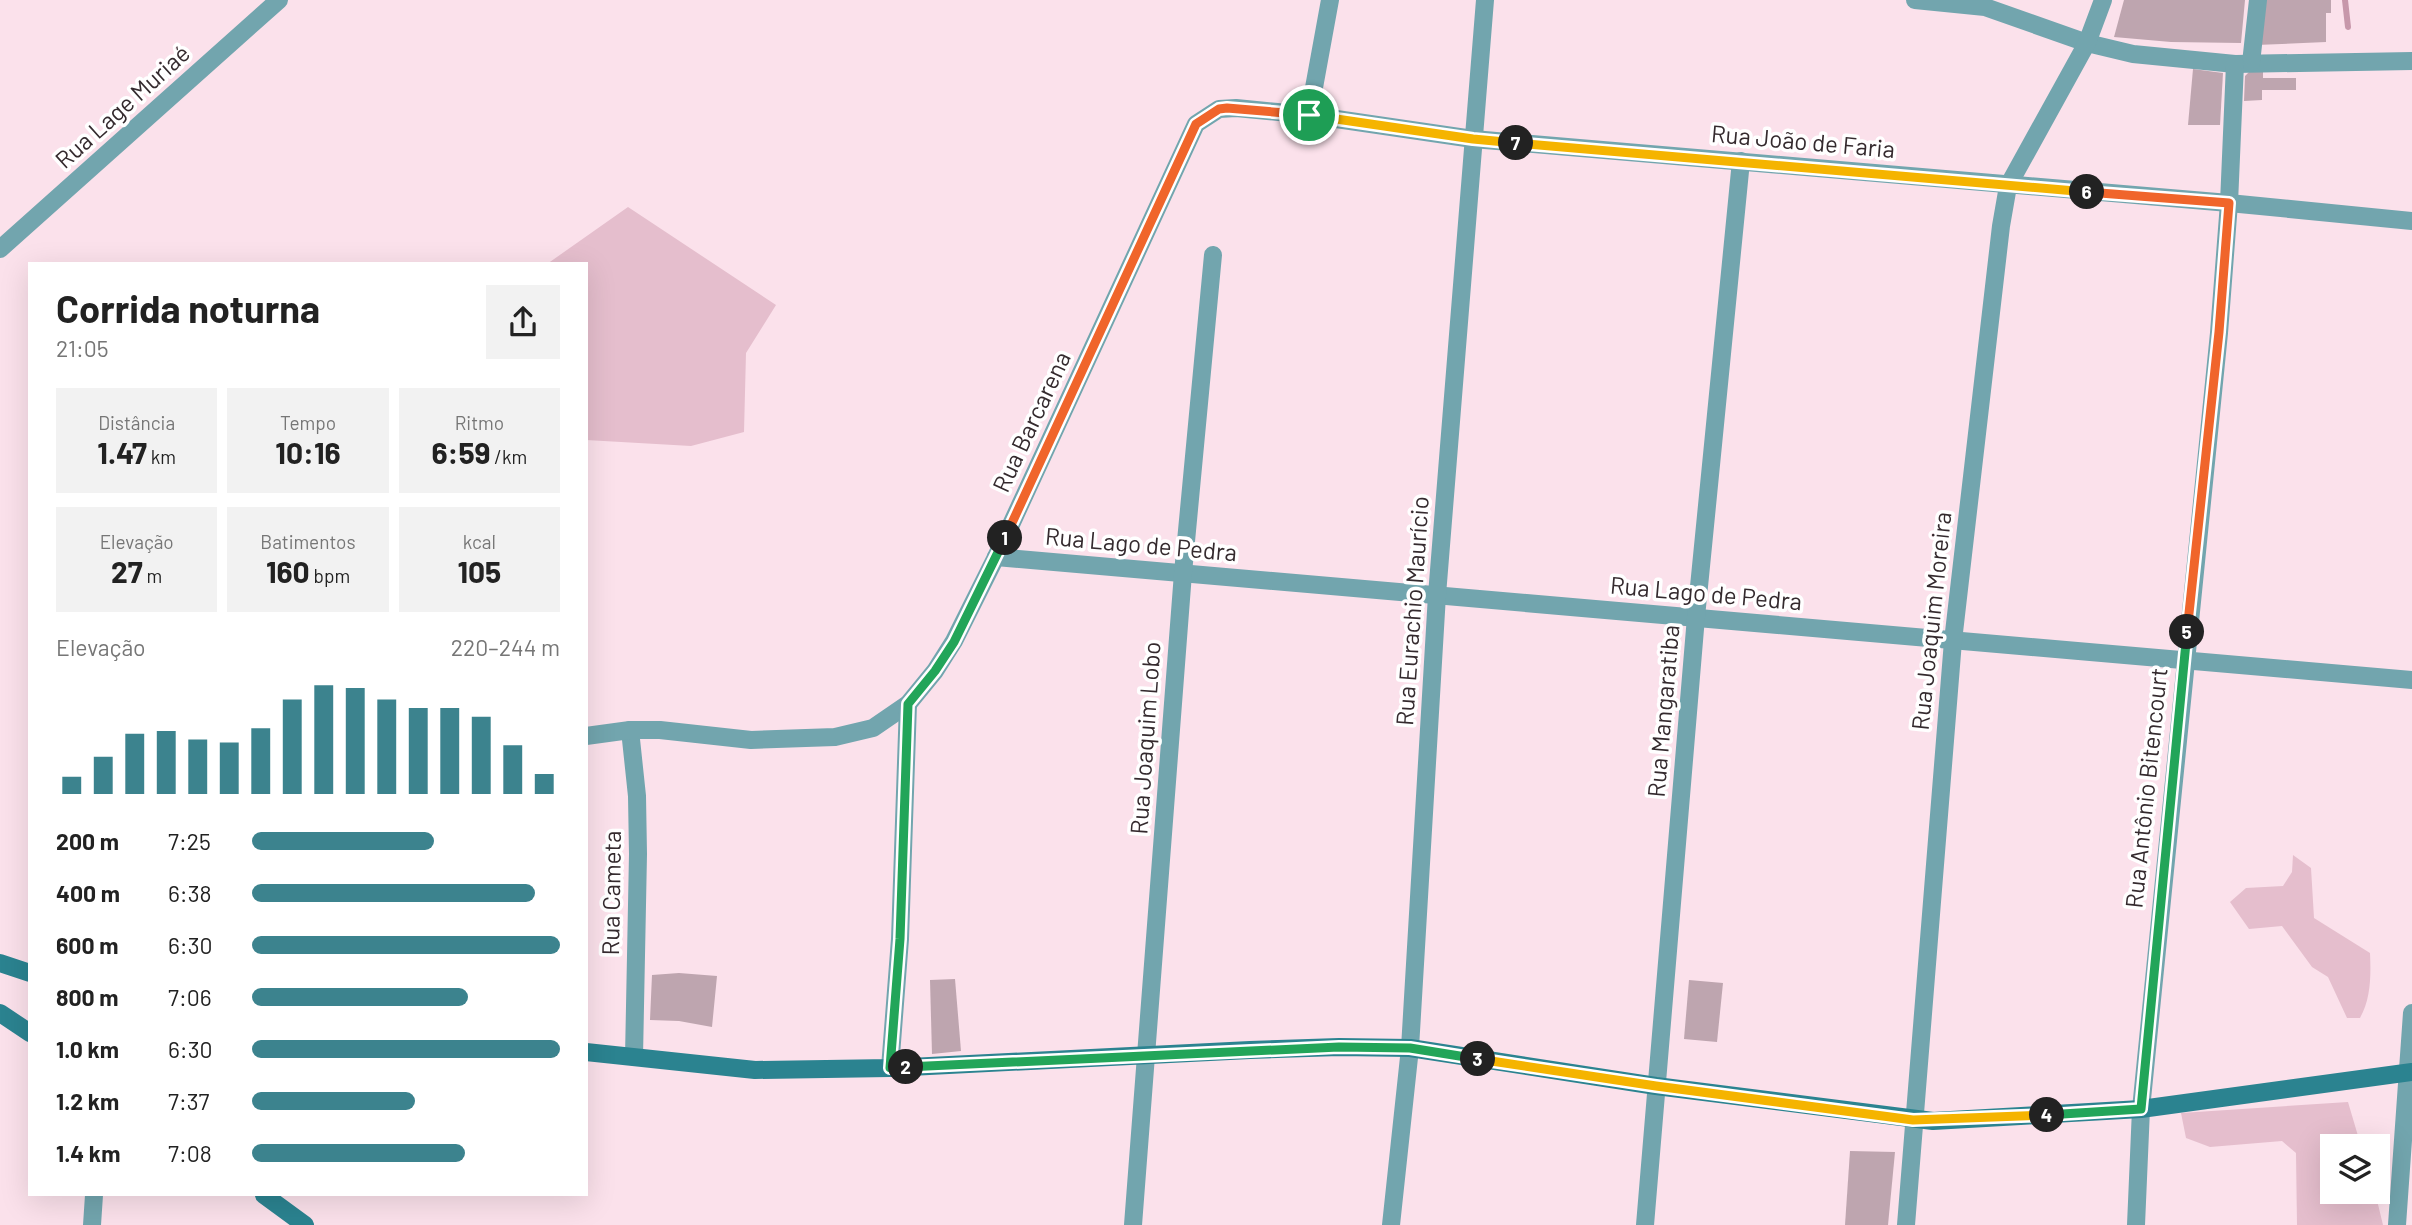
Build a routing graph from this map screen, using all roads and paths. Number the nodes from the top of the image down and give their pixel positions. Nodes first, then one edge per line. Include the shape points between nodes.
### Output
1 (279, 0) edge
2 (1330, 0) edge
3 (1485, 0) edge
4 (1915, 0) edge
5 (2104, 0) edge
6 (2258, 0) edge
7 (1985, 4) edge
8 (2087, 43) junction
9 (2412, 61) edge
10 (2243, 63) junction
11 (1309, 115) junction
12 (1196, 124) joint
13 (1473, 139) junction
14 (1741, 161) junction
15 (2008, 186) junction
16 (2229, 203) junction
17 (2412, 221) edge
18 (0, 249) edge
19 (1213, 255) dead end
20 (996, 557) junction
21 (1183, 573) junction
22 (1437, 595) junction
23 (1696, 617) junction
24 (1953, 641) junction
25 (2184, 660) junction
26 (2412, 680) edge
27 (908, 704) junction
28 (631, 730) junction
29 (588, 736) edge
30 (0, 963) edge
31 (28, 972) edge
32 (0, 1013) edge
33 (2412, 1013) edge
34 (28, 1032) edge
35 (1410, 1048) junction
36 (588, 1052) edge
37 (1147, 1056) junction
38 (634, 1057) junction
39 (890, 1068) junction
40 (2410, 1072) edge
41 (1656, 1086) junction
42 (2141, 1109) junction
43 (1913, 1120) junction
44 (2407, 1186) edge
45 (94, 1196) edge
46 (265, 1196) edge
47 (92, 1225) edge
48 (305, 1225) edge
49 (1133, 1225) edge
50 (1391, 1225) edge
51 (1644, 1225) edge
52 (1906, 1225) edge
53 (2136, 1225) edge
54 (2397, 1225) edge

1 - 18 street, Rua Lage Muriaé
2 - 11 street
3 - 13 street, Rua Eurachio Maurício
4 - 7 street
5 - 8 street, Rua Joaquim Moreira
6 - 10 street, Rua Antônio Bitencourt
7 - 8 street
8 - 10 street via 2133,54
8 - 15 street, Rua Joaquim Moreira
9 - 10 street
10 - 16 street, Rua Antônio Bitencourt
11 - 12 street, Rua João de Faria via 1227,108
11 - 13 street, Rua João de Faria
12 - 20 street, Rua Barcarena
13 - 14 street, Rua João de Faria
13 - 22 street, Rua Eurachio Maurício
14 - 15 street, Rua João de Faria
14 - 23 street, Rua Mangaratiba
15 - 16 street, Rua João de Faria
15 - 24 street, Rua Joaquim Moreira
16 - 17 street, Rua João de Faria
16 - 25 street, Rua Antônio Bitencourt
19 - 21 street, Rua Joaquim Lobo
20 - 21 street, Rua Lago de Pedra
20 - 27 street, Rua Barcarena via 954,642
21 - 22 street, Rua Lago de Pedra
21 - 37 street, Rua Joaquim Lobo
22 - 23 street, Rua Lago de Pedra
22 - 35 street, Rua Eurachio Maurício
23 - 24 street, Rua Lago de Pedra
23 - 41 street, Rua Mangaratiba
24 - 25 street, Rua Lago de Pedra
24 - 43 street, Rua Joaquim Moreira
25 - 26 street, Rua Lago de Pedra
25 - 42 street, Rua Antônio Bitencourt
27 - 28 street via 873,728 835,737 751,740
27 - 39 street via 901,927
28 - 29 street
28 - 38 street, Rua Cameta via 638,854
30 - 31 main road
32 - 34 main road
33 - 40 street
35 - 37 main road
35 - 41 main road
35 - 50 street, Rua Eurachio Maurício
36 - 38 main road
37 - 39 main road
37 - 49 street, Rua Joaquim Lobo
38 - 39 main road via 755,1070
40 - 42 main road
40 - 44 street
41 - 43 main road
41 - 51 street, Rua Mangaratiba
42 - 43 main road
42 - 53 street, Rua Antônio Bitencourt
43 - 52 street, Rua Joaquim Moreira
44 - 54 street
45 - 47 street
46 - 48 main road

